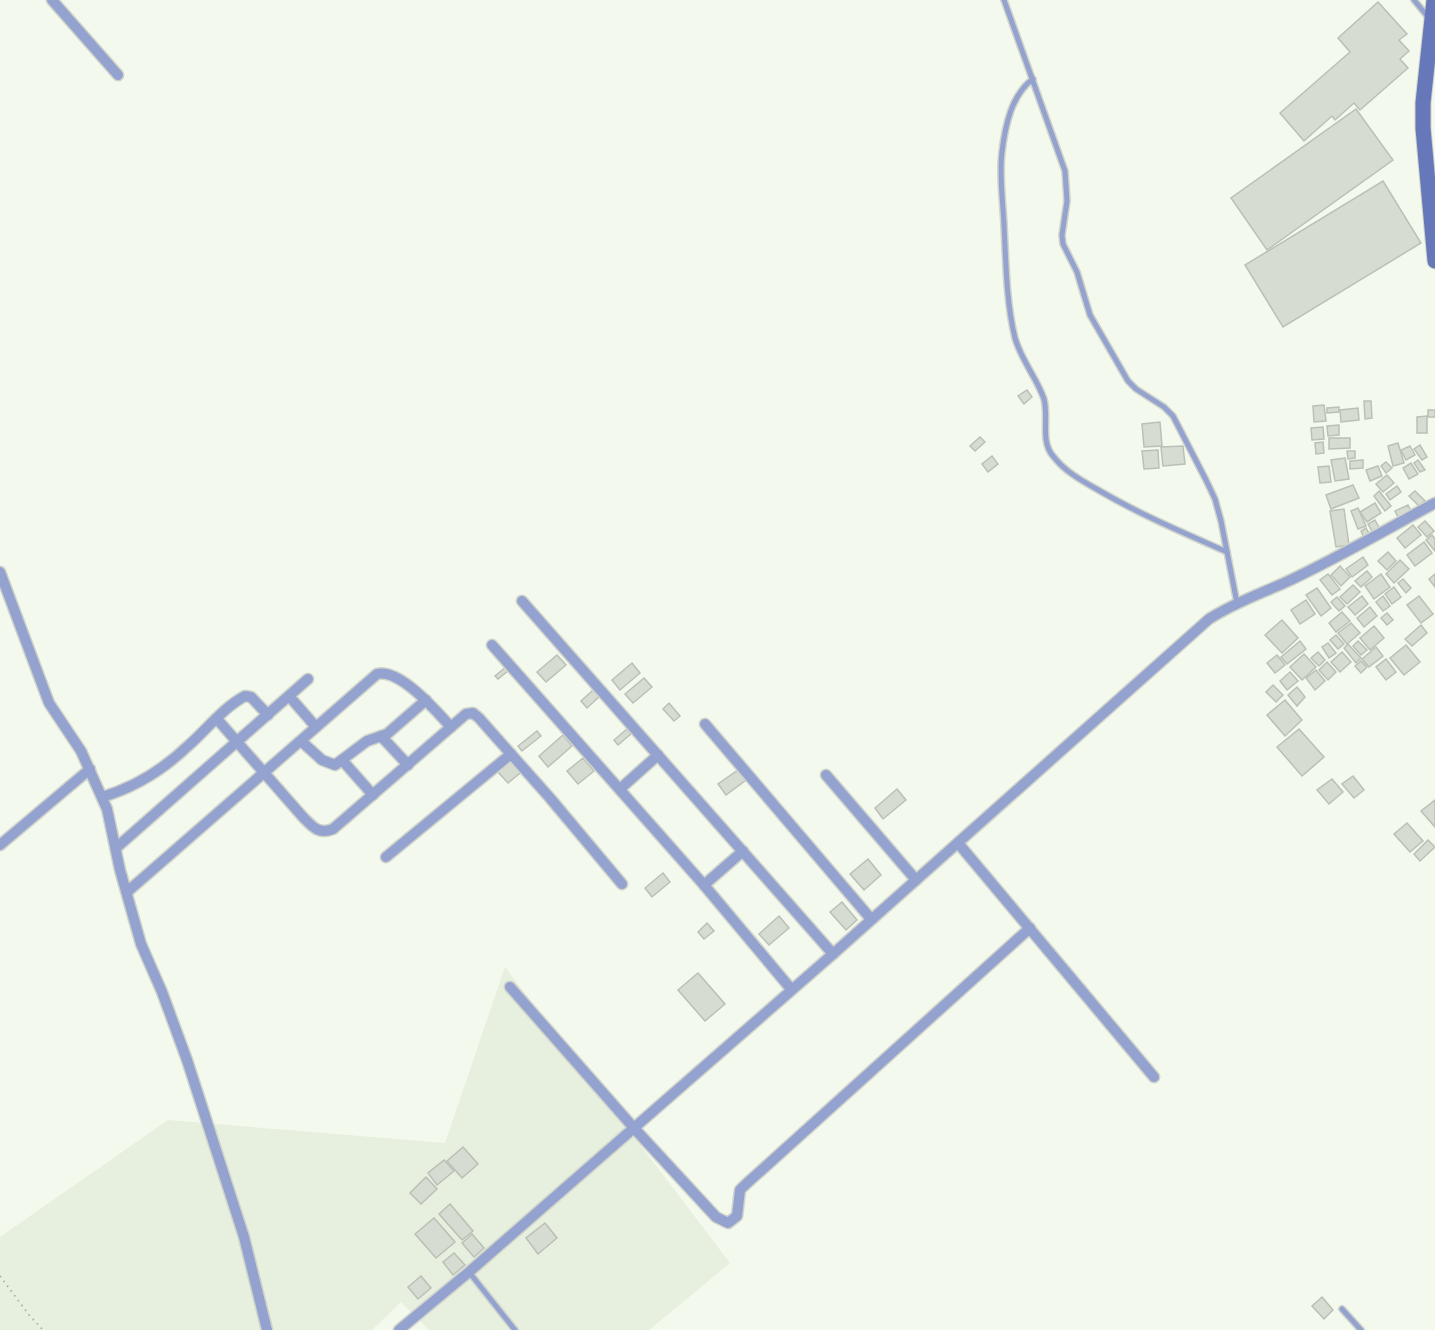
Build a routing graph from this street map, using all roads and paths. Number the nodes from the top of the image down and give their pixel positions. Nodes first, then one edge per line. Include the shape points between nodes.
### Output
1 (52, 0) edge
2 (1004, 0) edge
3 (1414, 0) edge
4 (1434, 0) edge
5 (1433, 22) junction
6 (118, 75) dead end
7 (1033, 79) junction
8 (1435, 261) edge
9 (1435, 503) edge
10 (1227, 552) junction
11 (0, 572) edge
12 (522, 601) dead end
13 (1237, 603) junction
14 (492, 645) dead end
15 (308, 679) dead end
16 (289, 696) junction
17 (426, 700) junction
18 (268, 715) junction
19 (216, 718) junction
20 (705, 724) dead end
21 (316, 727) junction
22 (451, 728) junction
23 (381, 736) junction
24 (301, 741) junction
25 (237, 742) junction
26 (511, 754) junction
27 (658, 755) junction
28 (342, 760) junction
29 (408, 765) junction
30 (90, 769) junction
31 (264, 772) junction
32 (826, 775) dead end
33 (620, 789) junction
34 (373, 795) junction
35 (102, 797) junction
36 (958, 843) junction
37 (0, 845) edge
38 (116, 848) junction
39 (743, 851) junction
40 (386, 857) dead end
41 (916, 880) junction
42 (622, 884) dead end
43 (704, 885) junction
44 (126, 892) junction
45 (871, 919) junction
46 (1030, 928) junction
47 (833, 954) junction
48 (510, 987) dead end
49 (791, 989) junction
50 (1154, 1077) dead end
51 (633, 1127) junction
52 (469, 1272) junction
53 (0, 1276) edge
54 (1342, 1309) dead end
55 (43, 1330) edge
56 (267, 1330) edge
57 (399, 1330) edge
58 (516, 1330) edge
59 (1360, 1330) edge

1 - 6 street
2 - 7 lane
3 - 5 lane
4 - 5 main road
5 - 8 main road via 1423,128
7 - 10 lane via 1065,171 1063,244 1077,272 1090,315 1128,381 1173,416 1215,499
7 - 10 lane via 1020,91 1014,104 1002,154 1001,178 1008,292 1015,337 1043,399 1047,445 1058,462 1080,480 1145,516
9 - 13 street via 1283,584
10 - 13 lane
11 - 30 street via 49,703
12 - 27 street
13 - 36 street via 1209,619
14 - 33 street
15 - 16 street
16 - 18 street
16 - 21 street
17 - 21 street via 417,691 383,673 377,674
17 - 22 street
17 - 23 street
18 - 19 street via 251,697 245,696
18 - 25 street
19 - 25 street
19 - 35 street via 188,747 148,778
20 - 45 street
21 - 24 street
22 - 26 street via 472,713
22 - 29 street
23 - 28 street via 367,741
23 - 29 street
24 - 28 street via 330,765
24 - 31 street
25 - 31 street
25 - 38 street
26 - 40 street
26 - 42 street
27 - 33 street
27 - 39 street
28 - 34 street
29 - 34 street
30 - 35 street
30 - 37 street
31 - 34 street via 317,831 333,830
31 - 44 street
32 - 41 street
33 - 43 street
35 - 38 street
36 - 41 street
36 - 46 street
38 - 44 street
39 - 43 street
39 - 47 street
41 - 45 street
43 - 49 street
44 - 56 street via 141,944 187,1060 244,1237
45 - 47 street
46 - 50 street
46 - 51 street via 745,1185 740,1190 738,1216 732,1221 722,1222 716,1217
47 - 49 street
48 - 51 street
49 - 51 street
51 - 52 street
52 - 57 street
52 - 58 lane
53 - 55 path
54 - 59 lane

